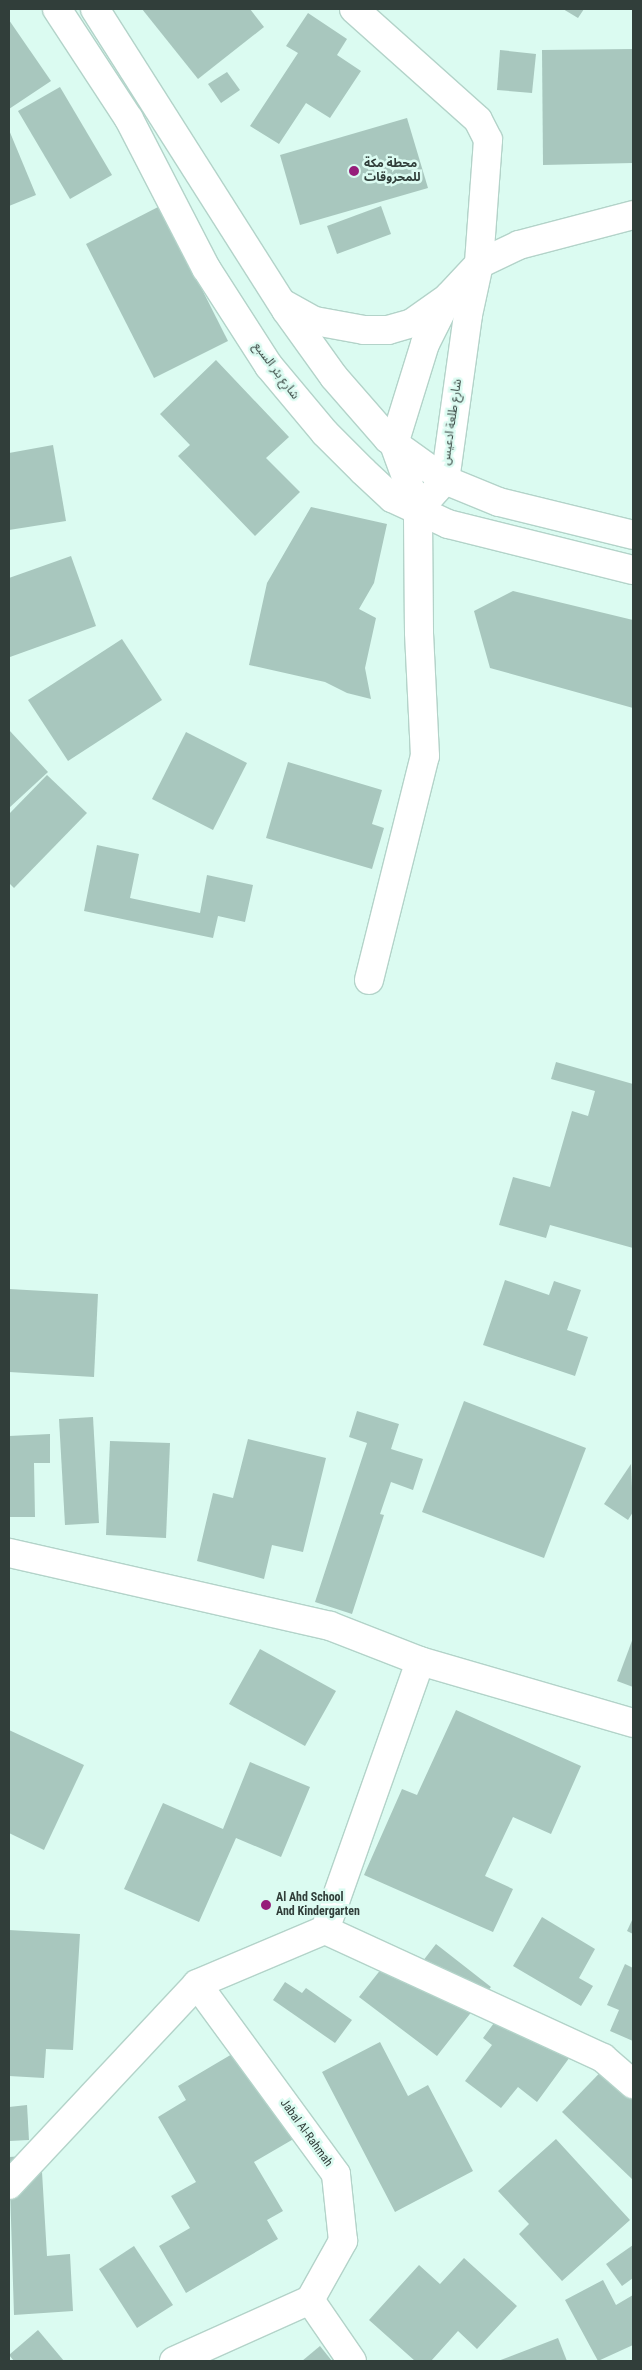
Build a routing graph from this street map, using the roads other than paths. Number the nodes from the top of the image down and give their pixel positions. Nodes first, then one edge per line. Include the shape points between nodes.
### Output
1 (57, 9) edge
2 (95, 9) edge
3 (354, 9) edge
4 (633, 216) edge
5 (479, 264) junction
6 (449, 296) junction
7 (282, 303) junction
8 (394, 444) junction
9 (444, 480) junction
10 (418, 510) junction
11 (633, 535) edge
12 (633, 570) edge
13 (369, 980) dead end
14 (9, 1553) edge
15 (420, 1661) junction
16 (633, 1723) edge
17 (325, 1930) junction
18 (197, 1984) junction
19 (633, 2084) edge
20 (9, 2185) edge
21 (310, 2300) junction
22 (174, 2361) edge
23 (352, 2361) edge

1 - 10 street, شارع بئر السبع via 129,119 206,268 269,366 326,433 363,470 392,498
2 - 7 street
3 - 5 street, شارع طلعة ادعيس via 478,120 488,140
4 - 5 street via 519,245
5 - 6 street
5 - 9 street, شارع طلعة ادعيس via 468,314
6 - 7 street via 412,323 388,330 364,330 315,321
6 - 8 street via 425,344
7 - 8 street via 334,376
8 - 9 street
8 - 10 street
9 - 10 street, شارع طلعة ادعيس
9 - 11 street via 499,502
10 - 12 street, شارع بئر السبع via 448,524
10 - 13 street via 425,756
14 - 15 street via 330,1626
15 - 16 street
15 - 17 street
17 - 18 street
17 - 19 street via 603,2058
18 - 20 street
18 - 21 street, Jabal Al-Rahmah via 336,2174 343,2241
21 - 22 street
21 - 23 street

